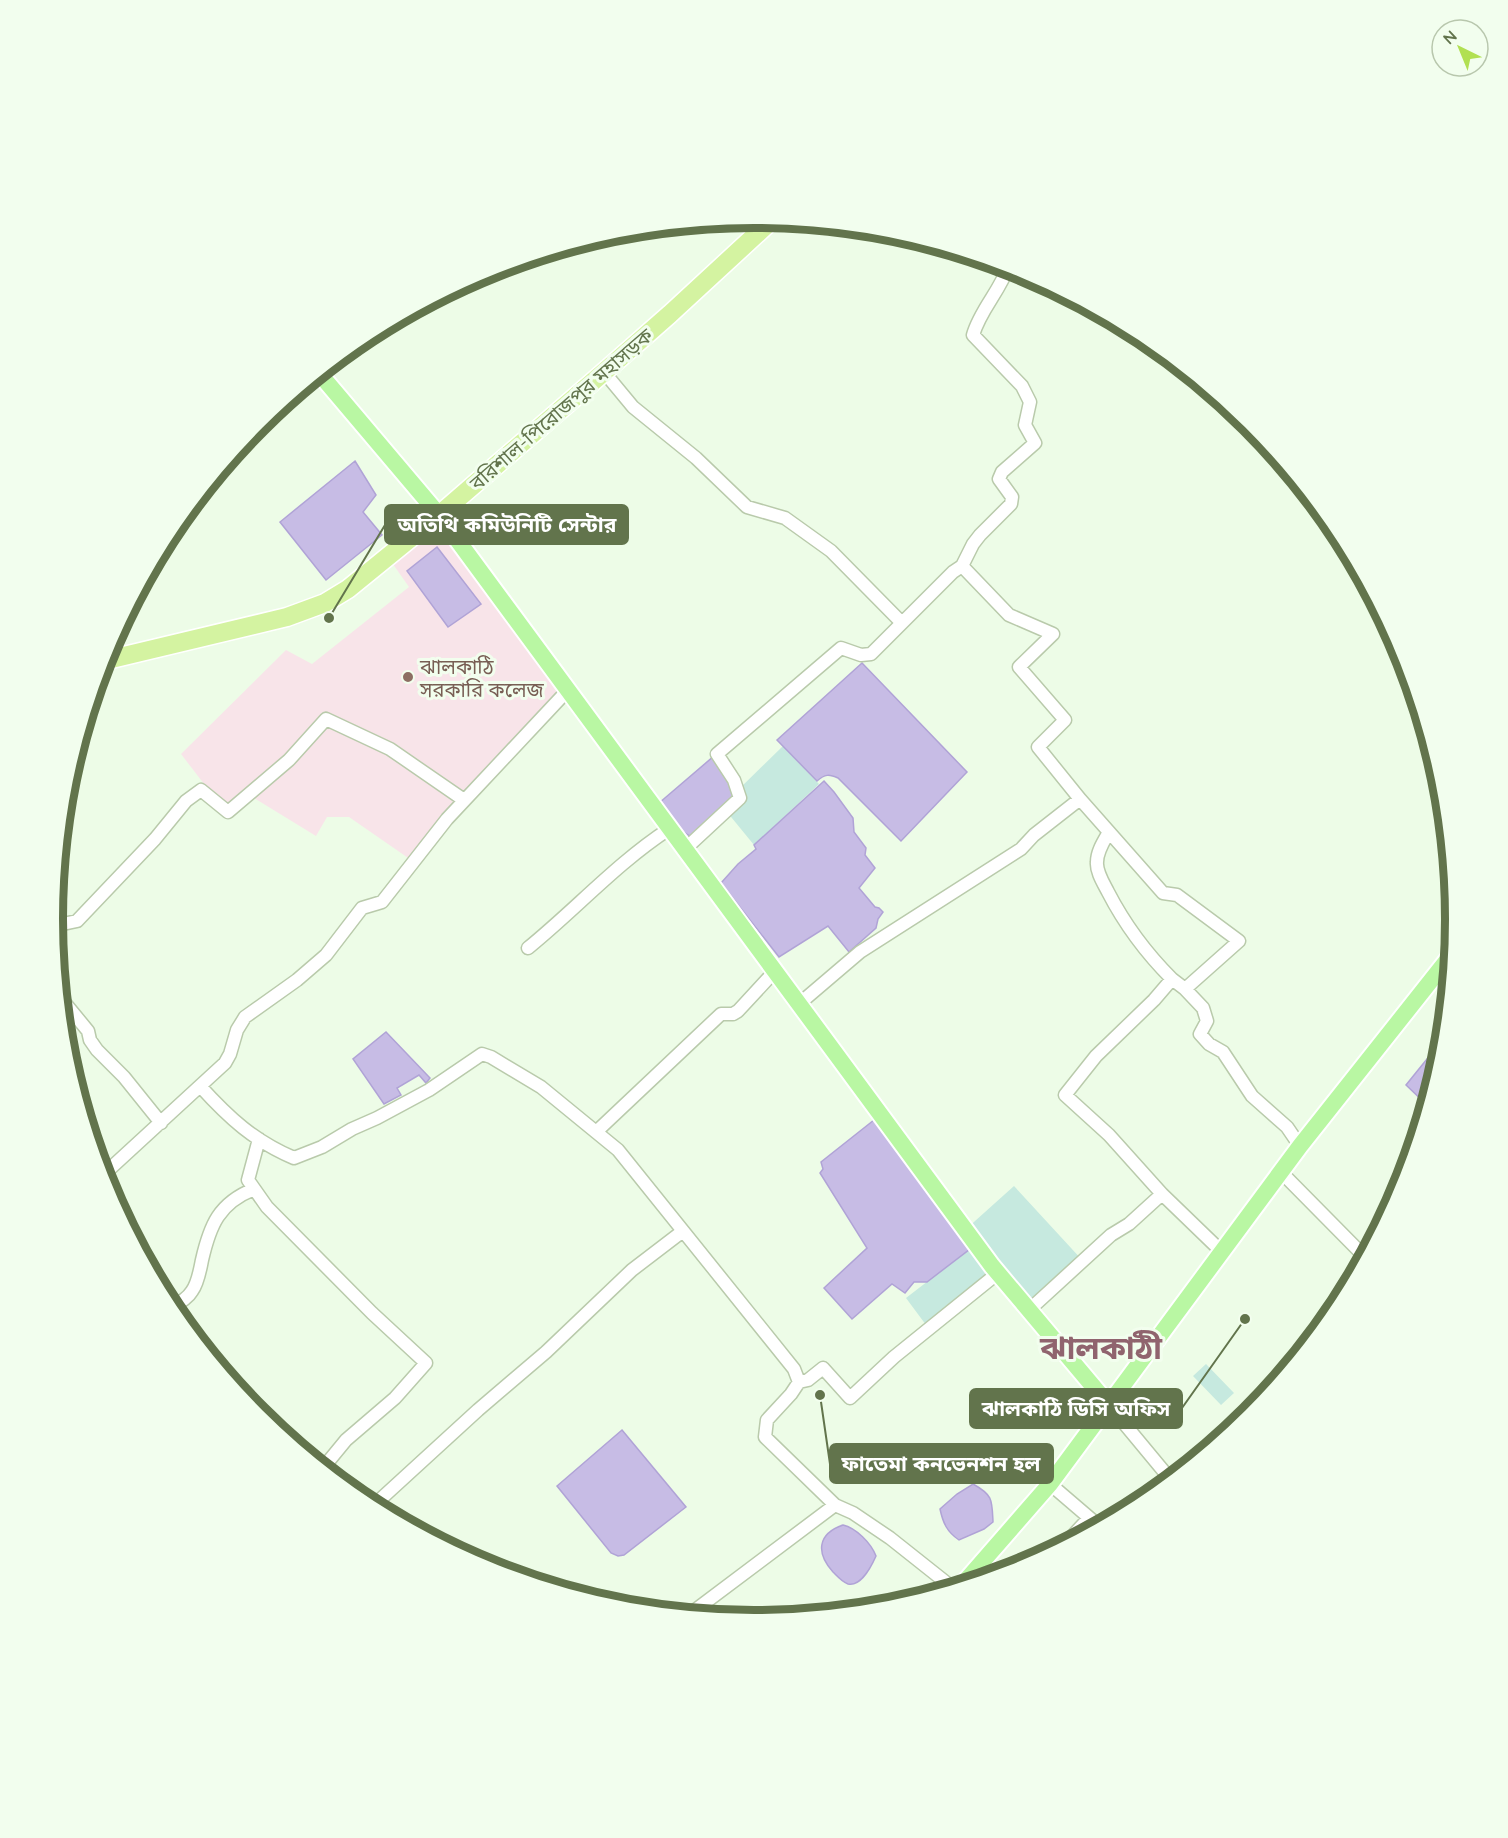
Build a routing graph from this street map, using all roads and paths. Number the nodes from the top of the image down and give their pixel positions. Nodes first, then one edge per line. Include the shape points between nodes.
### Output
1 (763, 228) edge
2 (1005, 276) edge
3 (604, 372) junction
4 (324, 378) edge
5 (439, 515) junction
6 (962, 566) junction
7 (902, 623) junction
8 (115, 658) edge
9 (567, 691) junction
10 (1080, 799) junction
11 (464, 800) junction
12 (669, 829) junction
13 (1109, 832) junction
14 (684, 850) junction
15 (63, 924) edge
16 (528, 948) dead end
17 (1444, 964) edge
18 (775, 971) junction
19 (1172, 979) junction
20 (1185, 990) junction
21 (799, 1004) junction
22 (69, 1008) edge
23 (200, 1086) junction
24 (161, 1123) junction
25 (596, 1132) junction
26 (259, 1139) junction
27 (1300, 1146) junction
28 (110, 1168) edge
29 (1282, 1173) junction
30 (254, 1189) junction
31 (1162, 1194) junction
32 (683, 1231) junction
33 (1221, 1251) junction
34 (1359, 1251) edge
35 (998, 1273) junction
36 (179, 1303) edge
37 (1028, 1311) junction
38 (799, 1382) junction
39 (1108, 1404) junction
40 (327, 1463) edge
41 (1166, 1474) edge
42 (1050, 1484) junction
43 (380, 1500) edge
44 (835, 1505) junction
45 (1093, 1521) edge
46 (971, 1574) edge
47 (946, 1582) edge
48 (698, 1608) edge

1 - 3 highway, বরিশাল-পিরোজপুর মহাসড়ক
2 - 6 street via 973,335 1022,386 1030,402 1025,425 1035,443 1002,472 999,479 1012,496 1011,504 973,544
3 - 5 highway, বরিশাল-পিরোজপুর মহাসড়ক
3 - 7 street via 633,407 696,458 747,507 785,518 831,551
4 - 5 main road
5 - 8 highway, বরিশাল-পিরোজপুর মহাসড়ক via 325,603 286,617
5 - 9 main road
6 - 7 street
6 - 10 street via 1009,615 1053,634 1019,667 1065,720 1038,747
7 - 14 street via 871,654 841,648 717,754 734,780 740,798
9 - 11 street
9 - 12 main road
10 - 13 street
10 - 21 street via 1021,849 860,952
11 - 15 street via 390,748 326,719 289,760 228,812 201,790 186,801 77,921
11 - 23 street via 382,902 362,908 326,955 245,1017 225,1063
12 - 14 main road
12 - 16 street via 602,881
13 - 19 street via 1096,863 1102,881 1134,936
13 - 20 street via 1164,893 1177,895 1239,941
14 - 18 main road
17 - 27 main road
18 - 21 main road
18 - 25 street via 738,1011 722,1014
19 - 20 street
19 - 31 street via 1096,1056 1065,1095 1109,1135
20 - 27 street via 1203,1008 1207,1021 1200,1034 1223,1052 1252,1096 1287,1127
21 - 35 main road
22 - 24 street via 88,1031 97,1050
23 - 24 street
23 - 26 street via 228,1117
24 - 28 street
25 - 26 street via 541,1087 482,1054 377,1118 294,1158
25 - 32 street via 618,1150
26 - 30 street via 248,1180
27 - 29 main road
29 - 33 main road
29 - 34 street
30 - 36 street via 216,1216 192,1292
30 - 40 street via 318,1259 426,1363
31 - 33 street
31 - 37 street
32 - 38 street via 794,1369
32 - 43 street via 632,1270
33 - 39 main road
35 - 37 main road
35 - 38 street via 850,1398 823,1368
37 - 39 main road
38 - 44 street via 766,1420 765,1437
39 - 41 street
39 - 42 main road
42 - 45 street
42 - 46 main road
44 - 47 street via 890,1538
44 - 48 street

